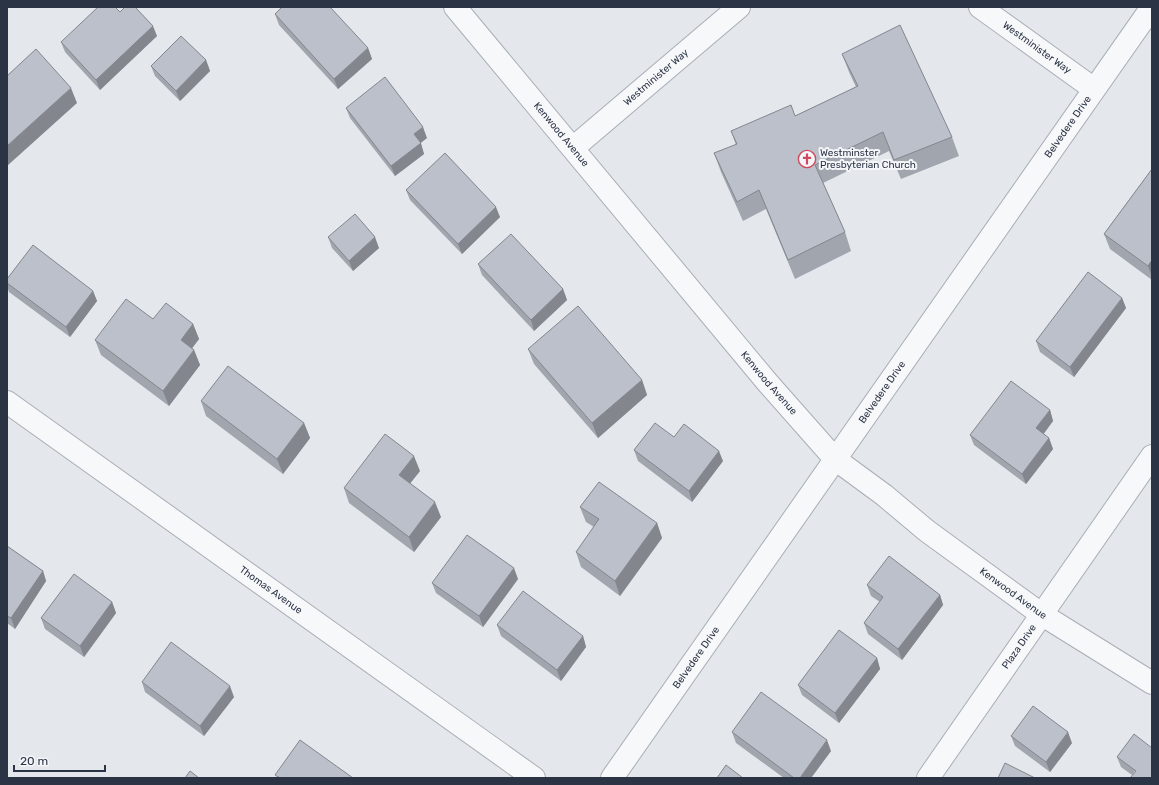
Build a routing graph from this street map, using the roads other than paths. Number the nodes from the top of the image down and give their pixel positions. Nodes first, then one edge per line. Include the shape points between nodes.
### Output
1 (455, 7) edge
2 (739, 7) edge
3 (980, 7) edge
4 (1152, 7) edge
5 (1094, 89) junction
6 (573, 148) junction
7 (7, 402) edge
8 (1152, 456) edge
9 (835, 459) junction
10 (1041, 614) junction
11 (1152, 683) edge
12 (534, 778) edge
13 (612, 778) edge
14 (928, 778) edge

1 - 6 street, Kenwood Avenue
2 - 6 street, Westminister Way
3 - 5 street, Westminister Way
4 - 5 street, Belvedere Drive
5 - 9 street, Belvedere Drive
6 - 9 street, Kenwood Avenue via 767,382
7 - 12 street, Thomas Avenue
8 - 10 street, Plaza Drive
9 - 10 street, Kenwood Avenue via 927,531
9 - 13 street, Belvedere Drive
10 - 11 street, Kenwood Avenue
10 - 14 street, Plaza Drive

